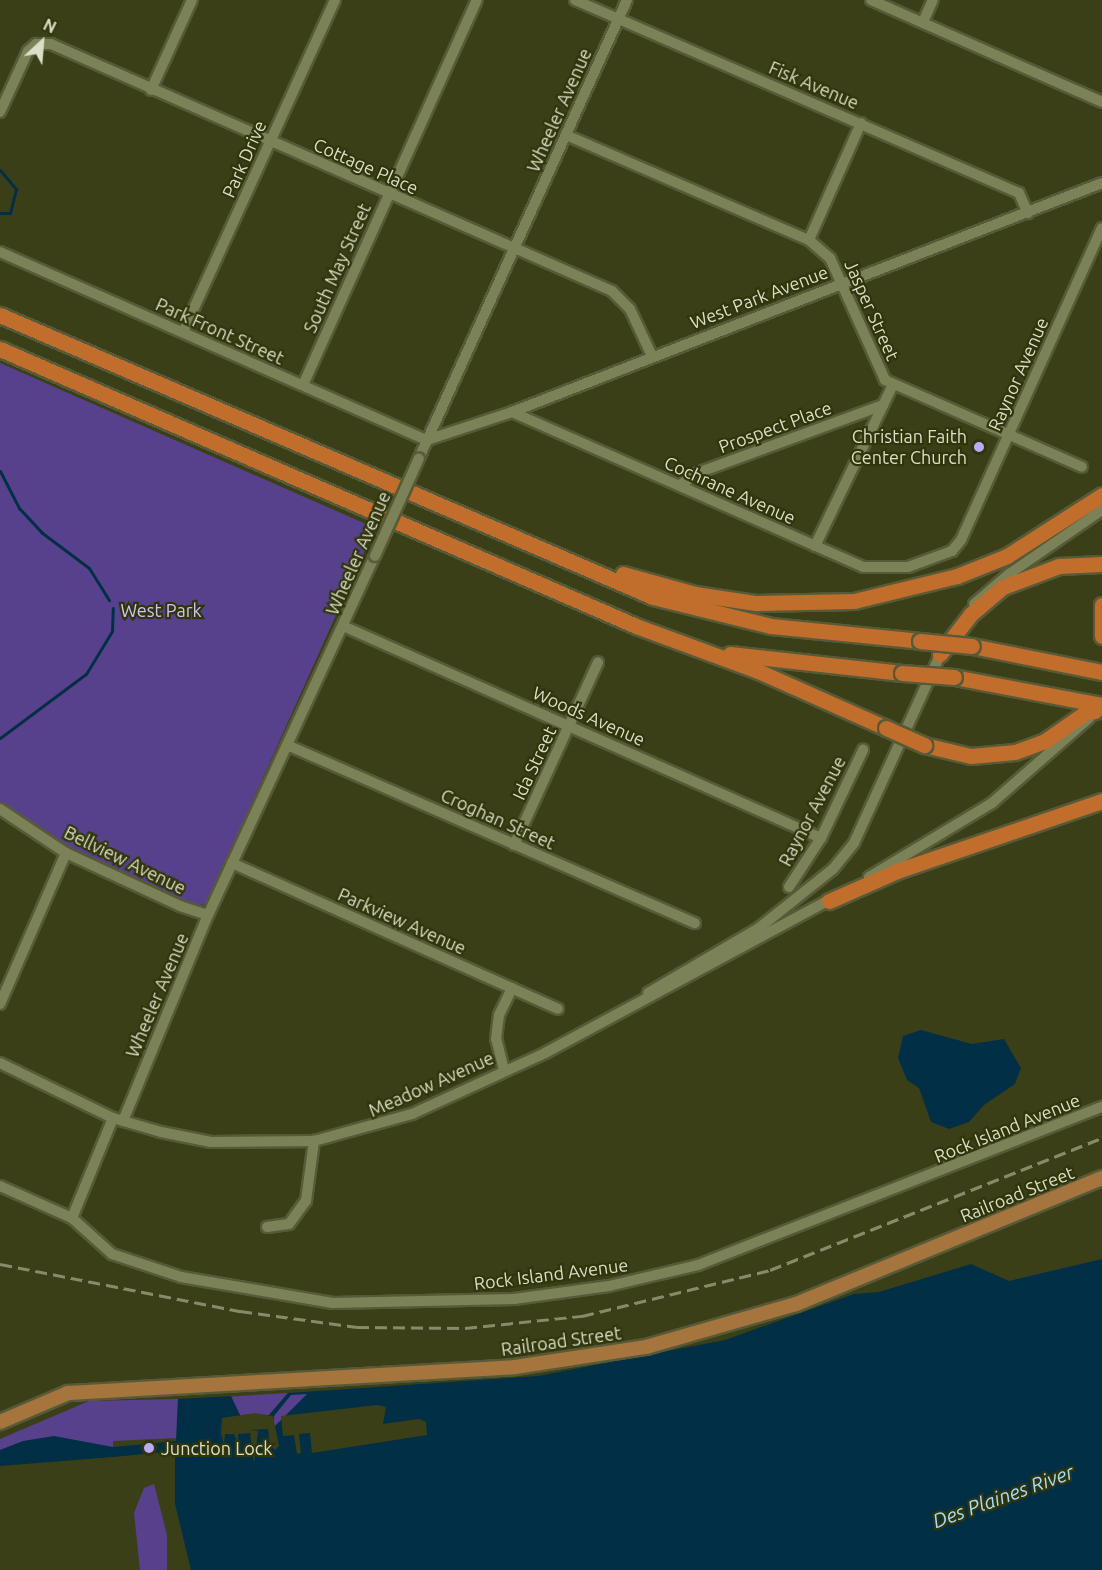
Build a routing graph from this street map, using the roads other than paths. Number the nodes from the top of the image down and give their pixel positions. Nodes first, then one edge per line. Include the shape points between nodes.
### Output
1 (192, 0) edge
2 (334, 0) edge
3 (477, 0) edge
4 (575, 0) edge
5 (627, 0) edge
6 (871, 0) edge
7 (933, 0) edge
8 (619, 19) junction
9 (923, 22) junction
10 (151, 90) junction
11 (1102, 102) edge
12 (0, 112) edge
13 (861, 123) junction
14 (566, 135) junction
15 (270, 140) junction
16 (1102, 183) edge
17 (388, 194) junction
18 (1028, 213) junction
19 (1102, 228) edge
20 (809, 240) junction
21 (514, 250) junction
22 (0, 252) edge
23 (841, 284) junction
24 (0, 315) edge
25 (183, 332) junction
26 (0, 349) edge
27 (652, 356) junction
28 (893, 385) junction
29 (303, 386) junction
30 (883, 405) junction
31 (512, 412) junction
32 (1009, 435) junction
33 (427, 440) junction
34 (1082, 467) dead end
35 (680, 485) junction
36 (1102, 495) edge
37 (1102, 510) edge
38 (506, 530) junction
39 (815, 546) junction
40 (939, 557) joint
41 (1102, 564) edge
42 (1102, 605) edge
43 (343, 626) junction
44 (1102, 636) edge
45 (704, 650) junction
46 (940, 654) junction
47 (598, 662) dead end
48 (1102, 672) edge
49 (1100, 707) edge
50 (569, 726) junction
51 (287, 745) junction
52 (863, 750) dead end
53 (1102, 801) edge
54 (0, 809) edge
55 (821, 838) junction
56 (514, 845) junction
57 (66, 854) junction
58 (232, 863) junction
59 (789, 887) dead end
60 (829, 901) junction
61 (208, 915) junction
62 (695, 923) dead end
63 (512, 988) junction
64 (0, 1004) edge
65 (558, 1009) dead end
66 (594, 1027) junction
67 (0, 1064) edge
68 (504, 1070) junction
69 (1102, 1107) edge
70 (118, 1119) junction
71 (314, 1142) junction
72 (1102, 1179) edge
73 (0, 1186) edge
74 (72, 1218) junction
75 (267, 1227) dead end
76 (0, 1422) edge

1 - 10 street
2 - 15 street, Park Drive
3 - 17 street, South May Street
4 - 8 street, Fisk Avenue
5 - 8 street, Wheeler Avenue
6 - 9 street
7 - 9 street
8 - 13 street, Fisk Avenue
8 - 14 street, Wheeler Avenue
9 - 11 street
10 - 12 street, Cottage Place via 51,44 36,44
10 - 15 street, Cottage Place
13 - 18 street, Fisk Avenue via 1019,193
13 - 20 street
14 - 20 street, Jasper Street
14 - 21 street, Wheeler Avenue
15 - 17 street, Cottage Place
15 - 25 street, Park Drive
16 - 18 street, West Park Avenue
17 - 21 street, Cottage Place
17 - 29 street, South May Street
18 - 23 street, West Park Avenue
19 - 32 street, Raynor Avenue
20 - 23 street, Jasper Street via 830,258
21 - 27 street, Cottage Place via 612,291 630,309
21 - 33 street, Wheeler Avenue
22 - 25 street, Park Front Street
23 - 27 street, West Park Avenue
23 - 28 street, Jasper Street via 885,380
24 - 38 highway
25 - 29 street, Park Front Street
26 - 45 highway via 636,626
27 - 31 street, West Park Avenue
28 - 30 street
28 - 32 street, Jasper Street
29 - 33 street, Park Front Street
30 - 35 street, Prospect Place via 700,472
30 - 39 street
31 - 33 street, West Park Avenue
31 - 35 street, Cochrane Avenue
32 - 34 street, Jasper Street
32 - 40 street, Raynor Avenue via 961,540 952,551
33 - 43 street, Wheeler Avenue, bridge
35 - 39 street, Cochrane Avenue
36 - 38 highway via 1006,556 957,576 854,601 812,604 756,603 695,594 637,579
37 - 46 street via 985,592
38 - 48 highway, bridge via 653,597 771,626 972,646
39 - 40 street, Cochrane Avenue via 878,570
41 - 46 highway via 1041,571 1003,587 971,614
42 - 44 highway
43 - 50 street, Woods Avenue
43 - 51 street, Wheeler Avenue
45 - 49 highway, bridge via 954,677 1079,699
45 - 49 highway, bridge via 924,745 971,756 1015,752 1045,741
46 - 66 street via 854,843 833,869 759,928
47 - 50 street, Ida Street
49 - 60 street via 992,803
50 - 55 street, Woods Avenue
50 - 56 street, Ida Street
51 - 56 street, Croghan Street
51 - 58 street, Wheeler Avenue
52 - 55 street, Raynor Avenue
53 - 60 highway via 897,871
54 - 57 street, Bellview Avenue
55 - 59 street, Raynor Avenue
56 - 62 street, Croghan Street
57 - 61 street, Bellview Avenue
57 - 64 street
58 - 61 street, Wheeler Avenue
58 - 63 street, Parkview Avenue
60 - 66 street via 713,967
61 - 70 street, Wheeler Avenue
63 - 65 street, Parkview Avenue
63 - 68 street via 499,1015 496,1039
66 - 68 street, Meadow Avenue
67 - 70 street, Meadow Avenue
68 - 71 street, Meadow Avenue via 412,1114
69 - 74 street, Rock Island Avenue via 698,1265 609,1286 514,1299 421,1304 274,1296 135,1265 93,1241
70 - 71 street, Meadow Avenue via 211,1142
70 - 74 street, Wheeler Avenue
71 - 75 street via 306,1201 289,1224
72 - 76 main road, Railroad Street via 796,1304 646,1347 515,1367 68,1393
73 - 74 street, Rock Island Avenue

